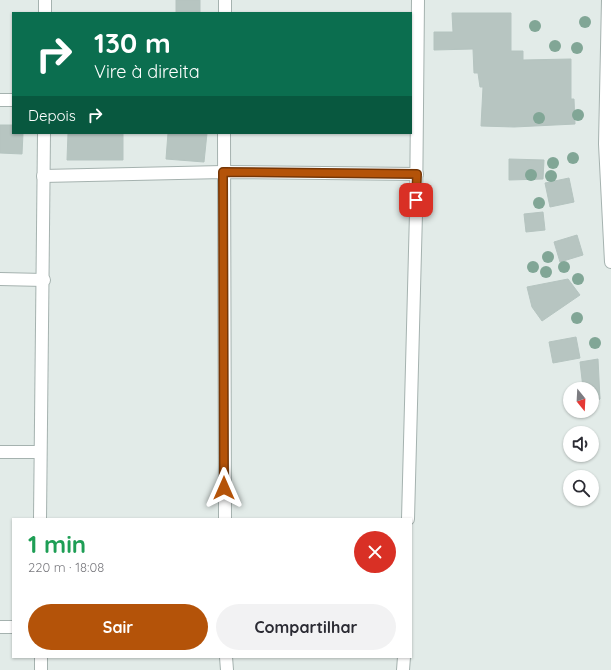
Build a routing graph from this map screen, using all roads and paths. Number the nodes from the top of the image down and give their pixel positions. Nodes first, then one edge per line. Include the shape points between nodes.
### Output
1 (45, 0) edge
2 (225, 0) edge
3 (418, 0) edge
4 (608, 0) edge
5 (45, 12) edge
6 (225, 12) edge
7 (0, 100) edge
8 (12, 100) edge
9 (44, 134) edge
10 (224, 134) edge
11 (223, 172) junction
12 (417, 174) junction
13 (43, 176) junction
14 (609, 185) edge
15 (611, 262) edge
16 (0, 280) edge
17 (44, 280) junction
18 (0, 452) edge
19 (40, 452) junction
20 (40, 518) edge
21 (225, 518) edge
22 (408, 518) edge
23 (0, 627) edge
24 (12, 627) edge
25 (41, 658) edge
26 (226, 658) edge
27 (404, 658) edge
28 (41, 670) edge
29 (227, 670) edge
30 (403, 670) edge

1 - 5 street
2 - 6 street
3 - 12 street
4 - 14 street via 605,144
7 - 8 street
9 - 13 street
10 - 11 street
11 - 12 street
11 - 13 street
11 - 21 street
12 - 22 street
13 - 17 street
14 - 15 street
16 - 17 street
17 - 19 street
18 - 19 street
19 - 20 street
23 - 24 street
25 - 28 street
26 - 29 street
27 - 30 street

